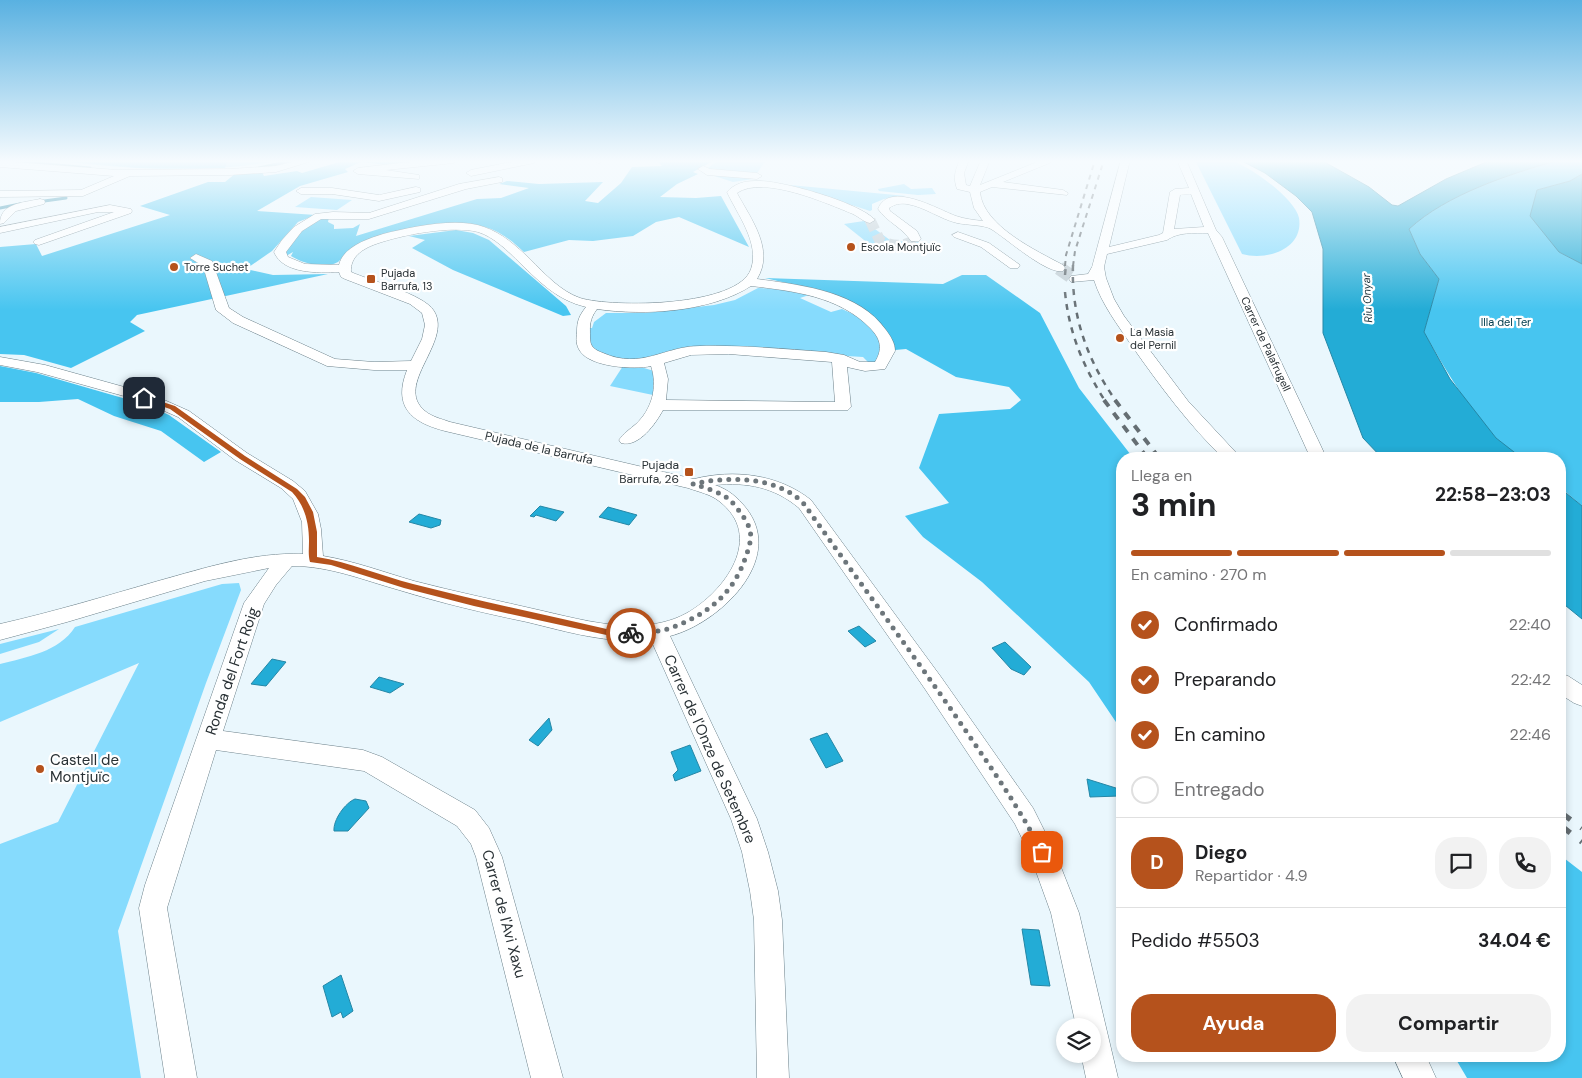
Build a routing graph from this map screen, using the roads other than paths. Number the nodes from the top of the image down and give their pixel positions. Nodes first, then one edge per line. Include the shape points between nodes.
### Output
1 (12, 210) edge
2 (92, 210) edge
3 (123, 210) edge
4 (371, 210) edge
5 (386, 210) edge
6 (742, 210) edge
7 (851, 210) edge
8 (884, 210) edge
9 (934, 210) edge
10 (982, 210) edge
11 (1112, 210) edge
12 (1172, 210) edge
13 (1203, 210) edge
14 (368, 216) junction
15 (870, 220) tunnel mouth
16 (0, 221) edge
17 (993, 225) junction
18 (1169, 229) junction
19 (0, 230) edge
20 (1188, 230) joint
21 (1212, 230) junction
22 (958, 235) dead end
23 (915, 239) dead end
24 (39, 242) dead end
25 (1102, 252) junction
26 (196, 258) dead end
27 (1046, 260) junction
28 (1014, 265) junction
29 (1098, 267) junction
30 (345, 268) junction
31 (994, 268) dead end
32 (1059, 268) tunnel mouth
33 (1075, 279) joint
34 (748, 282) junction
35 (731, 293) joint
36 (1107, 300) junction
37 (594, 305) junction
38 (839, 358) junction
39 (0, 361) edge
40 (655, 361) junction
41 (416, 365) junction
42 (880, 366) joint
43 (657, 405) junction
44 (627, 440) dead end
45 (1227, 452) edge
46 (1316, 452) edge
47 (693, 484) junction
48 (287, 560) junction
49 (313, 560) junction
50 (657, 631) junction
51 (0, 632) edge
52 (1566, 686) edge
53 (1582, 696) edge
54 (208, 739) junction
55 (1089, 1018) edge
56 (1412, 1062) edge
57 (1099, 1063) edge
58 (181, 1078) edge
59 (547, 1078) edge
60 (773, 1078) edge
61 (1102, 1078) edge
62 (1420, 1078) edge

1 - 16 street
2 - 19 street
3 - 24 street via 127,211
4 - 14 street
5 - 14 street
6 - 34 street via 758,248 759,260 756,272
7 - 15 street
8 - 23 street via 913,233
9 - 17 street via 955,220
10 - 17 street
11 - 25 street
12 - 18 street
13 - 21 street, Carrer de Palafrugell
14 - 30 street via 327,215 312,219 295,232 280,252 283,259 296,265 321,270
17 - 27 street
18 - 20 street
18 - 25 street via 1163,238
20 - 21 street
21 - 46 street, Carrer de Palafrugell
22 - 28 street via 985,245
25 - 29 street
26 - 41 street via 208,264 223,310 245,324 332,363
27 - 28 street
27 - 32 street
28 - 31 street
29 - 33 street via 1092,277
29 - 36 street
30 - 37 street via 350,255 385,238 423,229 479,229 496,236 558,290 579,302
30 - 41 street, Pujada de la Barrufa via 345,274 426,308 434,325
33 - 36 street
34 - 35 street
34 - 42 street via 810,292 858,312 875,324 886,338 888,350
35 - 37 street via 713,300 673,306 626,308
36 - 45 street via 1188,412
37 - 40 street via 584,318 586,350 606,360 622,363
38 - 40 street via 692,350
38 - 42 street via 866,369
38 - 43 street via 843,407
39 - 49 street via 59,373 160,402 182,414 302,498 313,532
40 - 43 street via 660,377
41 - 47 street, Pujada de la Barrufa via 409,388 410,402 418,414 435,422
43 - 44 street via 645,424
47 - 50 street, Pujada de la Barrufa via 730,500 750,529 750,546 728,593 698,616
47 - 55 street via 711,480 770,484 785,489 804,504 1024,816 1042,852 1065,913
48 - 49 street, Pujada de la Barrufa
48 - 51 street via 254,562
48 - 54 street, Ronda del Fort Roig via 254,603
49 - 50 street, Pujada de la Barrufa via 332,562 474,603 611,633
50 - 60 street, Carrer de l'Onze de Setembre via 744,819 755,852 768,920
52 - 53 street
54 - 58 street, Ronda del Fort Roig via 154,908
54 - 59 street, Carrer de l'Avi Xaxu via 363,760 466,818 484,841 489,857
56 - 62 street
57 - 61 street

